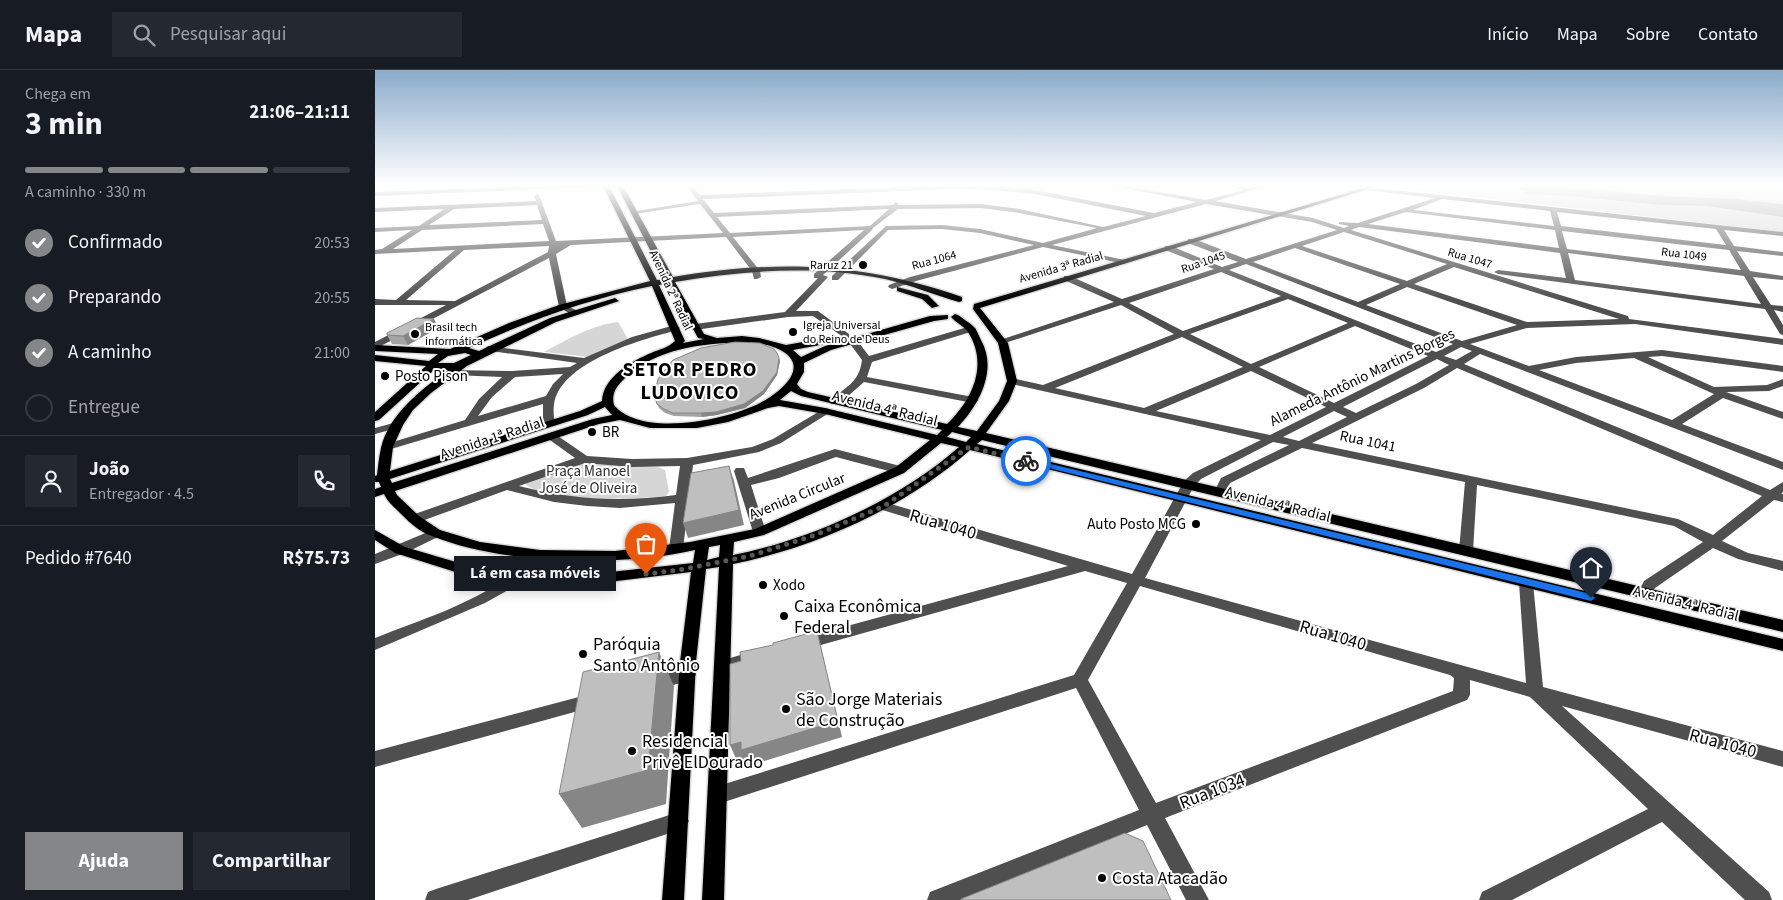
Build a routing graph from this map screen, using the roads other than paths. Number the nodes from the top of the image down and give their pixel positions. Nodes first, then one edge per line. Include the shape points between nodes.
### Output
1 (545, 222) edge
2 (428, 223) edge
3 (530, 223) edge
4 (625, 223) edge
5 (640, 223) edge
6 (718, 223) edge
7 (877, 223) edge
8 (1076, 223) edge
9 (1123, 223) edge
10 (1238, 223) edge
11 (1251, 223) edge
12 (1321, 223) edge
13 (1336, 223) edge
14 (1362, 223) edge
15 (1513, 223) edge
16 (1557, 223) edge
17 (1688, 223) edge
18 (891, 224) junction
19 (1234, 224) junction
20 (1355, 225) junction
21 (1718, 226) junction
22 (420, 228) junction
23 (871, 228) junction
24 (1102, 228) junction
25 (1559, 228) junction
26 (375, 230) edge
27 (1342, 230) junction
28 (1783, 234) edge
29 (729, 236) junction
30 (648, 239) junction
31 (634, 240) junction
32 (1191, 241) junction
33 (1043, 244) junction
34 (1293, 245) junction
35 (462, 248) junction
36 (1168, 248) junction
37 (1730, 248) junction
38 (553, 249) junction
39 (1146, 249) junction
40 (1563, 250) junction
41 (384, 251) junction
42 (375, 252) edge
43 (1783, 254) edge
44 (375, 258) edge
45 (1113, 259) junction
46 (1244, 261) junction
47 (1122, 262) junction
48 (1451, 265) junction
49 (1464, 268) junction
50 (1221, 269) junction
51 (842, 272) junction
52 (1747, 273) junction
53 (756, 274) junction
54 (821, 275) junction
55 (835, 278) junction
56 (1067, 278) junction
57 (1783, 278) edge
58 (904, 281) junction
59 (1571, 281) junction
60 (673, 284) junction
61 (1406, 284) junction
62 (656, 287) junction
63 (892, 287) junction
64 (1289, 296) junction
65 (962, 299) junction
66 (399, 301) junction
67 (375, 302) edge
68 (798, 302) junction
69 (1121, 302) junction
70 (455, 303) junction
71 (1358, 305) junction
72 (563, 307) junction
73 (934, 307) junction
74 (1767, 307) junction
75 (977, 308) junction
76 (1783, 309) edge
77 (575, 313) junction
78 (815, 313) junction
79 (788, 314) junction
80 (950, 317) junction
81 (1635, 321) junction
82 (1356, 323) junction
83 (1526, 325) junction
84 (695, 326) junction
85 (675, 328) junction
86 (971, 329) junction
87 (1783, 332) edge
88 (1182, 334) junction
89 (849, 338) junction
90 (718, 340) junction
91 (1002, 342) junction
92 (1783, 342) edge
93 (1460, 344) junction
94 (980, 346) junction
95 (375, 347) edge
96 (491, 348) junction
97 (785, 348) junction
98 (671, 350) junction
99 (1479, 351) junction
100 (452, 352) junction
101 (476, 356) junction
102 (1438, 356) junction
103 (1635, 356) junction
104 (375, 358) edge
105 (867, 360) junction
106 (585, 361) junction
107 (799, 362) junction
108 (464, 363) junction
109 (433, 364) junction
110 (1458, 365) junction
111 (1251, 368) junction
112 (1527, 369) junction
113 (1783, 369) edge
114 (573, 370) junction
115 (453, 372) junction
116 (512, 374) junction
117 (1396, 377) junction
118 (863, 379) junction
119 (1013, 381) junction
120 (1783, 382) edge
121 (792, 385) junction
122 (1420, 386) junction
123 (1045, 388) junction
124 (1711, 388) junction
125 (1722, 394) junction
126 (548, 399) junction
127 (973, 400) junction
128 (607, 402) junction
129 (835, 402) junction
130 (764, 405) junction
131 (1334, 407) junction
132 (825, 411) junction
133 (1145, 412) junction
134 (1783, 416) edge
135 (621, 417) junction
136 (1355, 417) junction
137 (375, 418) edge
138 (470, 422) junction
139 (1673, 424) junction
140 (397, 425) junction
141 (950, 429) junction
142 (550, 430) junction
143 (375, 431) edge
144 (978, 436) junction
145 (1275, 438) junction
146 (939, 439) junction
147 (1304, 444) junction
148 (387, 447) junction
149 (969, 447) junction
150 (584, 459) junction
151 (687, 462) junction
152 (1783, 466) edge
153 (900, 470) junction
154 (1471, 480) junction
155 (380, 484) edge
156 (505, 486) junction
157 (1783, 486) edge
158 (1185, 491) junction
159 (1221, 492) junction
160 (1777, 496) edge
161 (683, 498) junction
162 (884, 506) junction
163 (414, 519) junction
164 (759, 532) junction
165 (435, 533) junction
166 (375, 534) edge
167 (727, 539) junction
168 (1713, 542) junction
169 (703, 544) junction
170 (677, 549) junction
171 (400, 550) junction
172 (1466, 551) junction
173 (1699, 551) junction
174 (540, 555) junction
175 (1745, 558) junction
176 (375, 559) edge
177 (726, 560) junction
178 (699, 566) junction
179 (1085, 566) junction
180 (1783, 566) edge
181 (1136, 579) junction
182 (513, 580) junction
183 (1526, 583) junction
184 (1645, 593) junction
185 (1783, 626) edge
186 (375, 644) edge
187 (1783, 645) edge
188 (788, 648) edge
189 (769, 653) edge
190 (723, 666) junction
191 (1456, 670) junction
192 (688, 674) junction
193 (1080, 680) junction
194 (635, 688) edge
195 (1535, 692) junction
196 (607, 696) edge
197 (375, 759) edge
198 (1783, 759) edge
199 (717, 795) junction
200 (1663, 811) junction
201 (1152, 814) junction
202 (679, 822) junction
203 (435, 900) edge
204 (673, 900) edge
205 (713, 900) edge
206 (938, 900) edge
207 (1198, 900) edge
208 (1490, 900) edge
209 (1761, 900) edge

1 - 38 street
2 - 22 street
3 - 22 street
4 - 31 main road, Avenida 2ª Radial
5 - 30 main road, Avenida 2ª Radial
6 - 29 street
7 - 23 street
8 - 24 street
9 - 24 street, Rua 1064
10 - 19 main road, Avenida 3ª Radial
11 - 32 main road, Avenida 3ª Radial
12 - 27 street, Rua 1047
13 - 20 street, Rua 1049
14 - 20 street, Rua 1045
15 - 25 street
16 - 25 street
17 - 21 street
18 - 23 street
18 - 33 street via 962,228
18 - 51 street
19 - 32 main road
19 - 39 main road, Avenida 3ª Radial
20 - 27 street, Rua 1045
20 - 40 street, Rua 1049
21 - 28 street
21 - 37 street
22 - 26 street
22 - 41 street
23 - 29 street
23 - 54 street
24 - 33 street, Rua 1064
25 - 37 street
25 - 40 street
27 - 34 street, Rua 1045
27 - 48 street, Rua 1047
29 - 30 street
29 - 53 street
30 - 31 street
30 - 60 main road, Avenida 2ª Radial
31 - 38 street via 573,243
31 - 62 main road, Avenida 2ª Radial
32 - 36 main road, Avenida 3ª Radial
32 - 46 street
33 - 45 street
33 - 58 street, Rua 1064
34 - 46 street, Rua 1045
34 - 61 street
35 - 38 street
35 - 41 street
35 - 66 street
36 - 39 main road
36 - 47 main road, Avenida 3ª Radial
36 - 50 street
37 - 43 street
37 - 52 street
38 - 70 street
38 - 72 street
39 - 45 main road, Avenida 3ª Radial
40 - 52 street, Rua 1049
40 - 59 street
41 - 42 street
41 - 44 street
45 - 47 street
45 - 65 main road, Avenida 3ª Radial via 993,294
46 - 50 street, Rua 1045
46 - 71 street
47 - 56 main road, Avenida 3ª Radial
48 - 49 street, Rua 1047
48 - 61 street
49 - 59 street
49 - 81 street, Rua 1047
50 - 64 street
50 - 69 street, Rua 1045
51 - 54 main road
51 - 55 street
51 - 58 main road
52 - 57 street, Rua 1049
52 - 74 street
53 - 54 main road
53 - 60 main road
54 - 55 main road
54 - 68 street
55 - 63 main road
56 - 69 street
56 - 75 main road, Avenida 3ª Radial via 999,298
58 - 63 street, Rua 1064
58 - 65 main road
59 - 74 street
60 - 62 main road
60 - 84 main road, Avenida 2ª Radial
61 - 71 street
61 - 83 street
62 - 72 main road
62 - 77 main road
62 - 85 main road, Avenida 2ª Radial
63 - 73 main road via 925,297
64 - 82 street
64 - 88 street
65 - 73 main road, Avenida 3ª Radial via 946,300
65 - 75 main road
66 - 67 street
66 - 70 street
68 - 78 street
68 - 79 street
69 - 88 street
69 - 91 street, Rua 1045
70 - 95 street
71 - 93 street
72 - 77 street
72 - 100 main road
73 - 80 main road, Avenida Circular via 935,313
73 - 89 main road via 923,314
74 - 76 street
74 - 87 street
75 - 80 main road, Avenida 3ª Radial via 968,315
75 - 91 main road
77 - 96 main road
78 - 79 street
78 - 89 street
79 - 84 street
80 - 86 main road, Avenida Circular
80 - 89 main road
81 - 83 street, Alameda Antônio Martins Borges
81 - 92 street, Alameda Antônio Martins Borges
82 - 102 street
82 - 111 street
83 - 93 street, Alameda Antônio Martins Borges
84 - 90 main road, Avenida 2ª Radial via 701,336
85 - 98 main road, Avenida 2ª Radial via 680,341
85 - 106 street via 629,340
86 - 94 main road, Avenida Circular
86 - 105 street
88 - 111 street
88 - 123 street
89 - 97 main road
89 - 105 street
89 - 107 main road
90 - 97 main road via 764,341
90 - 98 main road
91 - 94 main road
91 - 119 main road
93 - 99 street
93 - 102 street, Alameda Antônio Martins Borges
94 - 127 main road, Avenida Circular via 982,377
95 - 100 main road
96 - 101 main road
96 - 106 street
97 - 107 main road
98 - 128 main road via 644,360 623,373 610,388
99 - 110 street, Alameda Antônio Martins Borges
99 - 112 street
100 - 101 main road via 471,350
100 - 109 main road via 439,357
101 - 108 main road
102 - 110 street
102 - 117 street, Alameda Antônio Martins Borges
103 - 112 street via 1576,360
103 - 113 street via 1673,354
103 - 124 street
104 - 109 main road
105 - 118 street
106 - 114 street
107 - 121 main road via 799,373
108 - 109 main road via 446,367
108 - 115 main road
109 - 137 main road
110 - 122 street, Alameda Antônio Martins Borges
110 - 160 street
111 - 131 street
111 - 133 street
112 - 139 street
114 - 116 street
114 - 126 street
115 - 116 street
115 - 140 main road via 409,408
116 - 138 street via 477,406
117 - 122 street
117 - 131 street, Alameda Antônio Martins Borges
118 - 127 street
118 - 129 street
119 - 123 street, Rua 1041
119 - 144 main road via 1004,401
120 - 124 street via 1769,388
121 - 129 main road, Avenida 4ª Radial via 797,391
121 - 130 main road
122 - 136 street, Alameda Antônio Martins Borges
123 - 133 street, Rua 1041
124 - 125 street
125 - 134 street
125 - 139 street
126 - 138 street
126 - 142 street via 546,414
127 - 141 main road, Avenida Circular
128 - 135 main road via 611,410
128 - 142 main road, Avenida 1ª Radial
129 - 141 main road, Avenida 4ª Radial
130 - 132 main road, Avenida 4ª Radial
130 - 135 main road via 741,415 707,423 673,426 643,424
131 - 136 street
131 - 145 street, Alameda Antônio Martins Borges
132 - 146 main road, Avenida 4ª Radial
132 - 151 street via 777,442 755,450
133 - 145 street, Rua 1041
135 - 142 main road, Avenida 1ª Radial
136 - 147 street, Alameda Antônio Martins Borges
138 - 148 street
139 - 152 street
140 - 143 street
140 - 148 main road
141 - 144 main road, Avenida 4ª Radial
141 - 146 main road, Avenida Circular
142 - 150 street
142 - 155 main road, Avenida 1ª Radial
144 - 149 main road
144 - 158 main road, Avenida 4ª Radial
145 - 147 street, Rua 1041
145 - 158 street, Alameda Antônio Martins Borges via 1197,476
146 - 149 main road, Avenida 4ª Radial
146 - 153 main road, Avenida Circular
147 - 154 street, Rua 1041
147 - 159 street, Alameda Antônio Martins Borges via 1225,481
148 - 155 main road
149 - 158 main road, Avenida 4ª Radial
149 - 162 main road
150 - 151 street via 632,463
150 - 156 street
151 - 161 street
153 - 164 main road, Avenida Circular
153 - 164 street via 835,453 775,475 743,477
154 - 168 street, Rua 1041 via 1679,523 1695,529
154 - 172 street
155 - 163 main road, Avenida Circular
156 - 161 street via 579,501 635,504
156 - 163 street
157 - 160 street
158 - 159 main road, Avenida 4ª Radial
158 - 181 street
158 - 183 main road, Avenida 4ª Radial
159 - 172 main road, Avenida 4ª Radial
160 - 168 street
161 - 170 street
162 - 177 main road via 815,535 750,556
162 - 179 street, Rua 1040
163 - 165 main road, Avenida Circular
164 - 167 main road, Avenida Circular
165 - 171 street
165 - 174 main road, Avenida Circular via 479,546
166 - 171 main road
167 - 169 main road, Avenida Circular
167 - 177 main road
168 - 173 street
168 - 175 street, Rua 1041
169 - 170 main road, Avenida Circular
169 - 178 main road
170 - 174 main road, Avenida Circular via 615,556
171 - 176 street
171 - 182 main road via 465,570
172 - 184 main road, Avenida 4ª Radial
173 - 175 street
173 - 184 street via 1649,585
174 - 182 street
175 - 180 street
177 - 178 main road
177 - 190 main road
178 - 182 main road via 592,579
178 - 192 main road
179 - 181 street, Rua 1040
179 - 188 street
181 - 191 street, Rua 1040
181 - 193 street
182 - 186 street via 463,607
183 - 187 main road, Avenida 4ª Radial
183 - 195 street
184 - 185 main road, Avenida 4ª Radial
189 - 190 street
190 - 199 main road
191 - 195 street, Rua 1040
191 - 201 street, Rua 1034 via 1462,676 1461,695
192 - 194 street
192 - 202 main road
193 - 199 street
193 - 201 street
195 - 198 street, Rua 1040
195 - 200 street
196 - 197 street
199 - 205 main road
200 - 208 street
200 - 209 street
201 - 206 street, Rua 1034
201 - 207 street
202 - 203 street
202 - 204 main road

